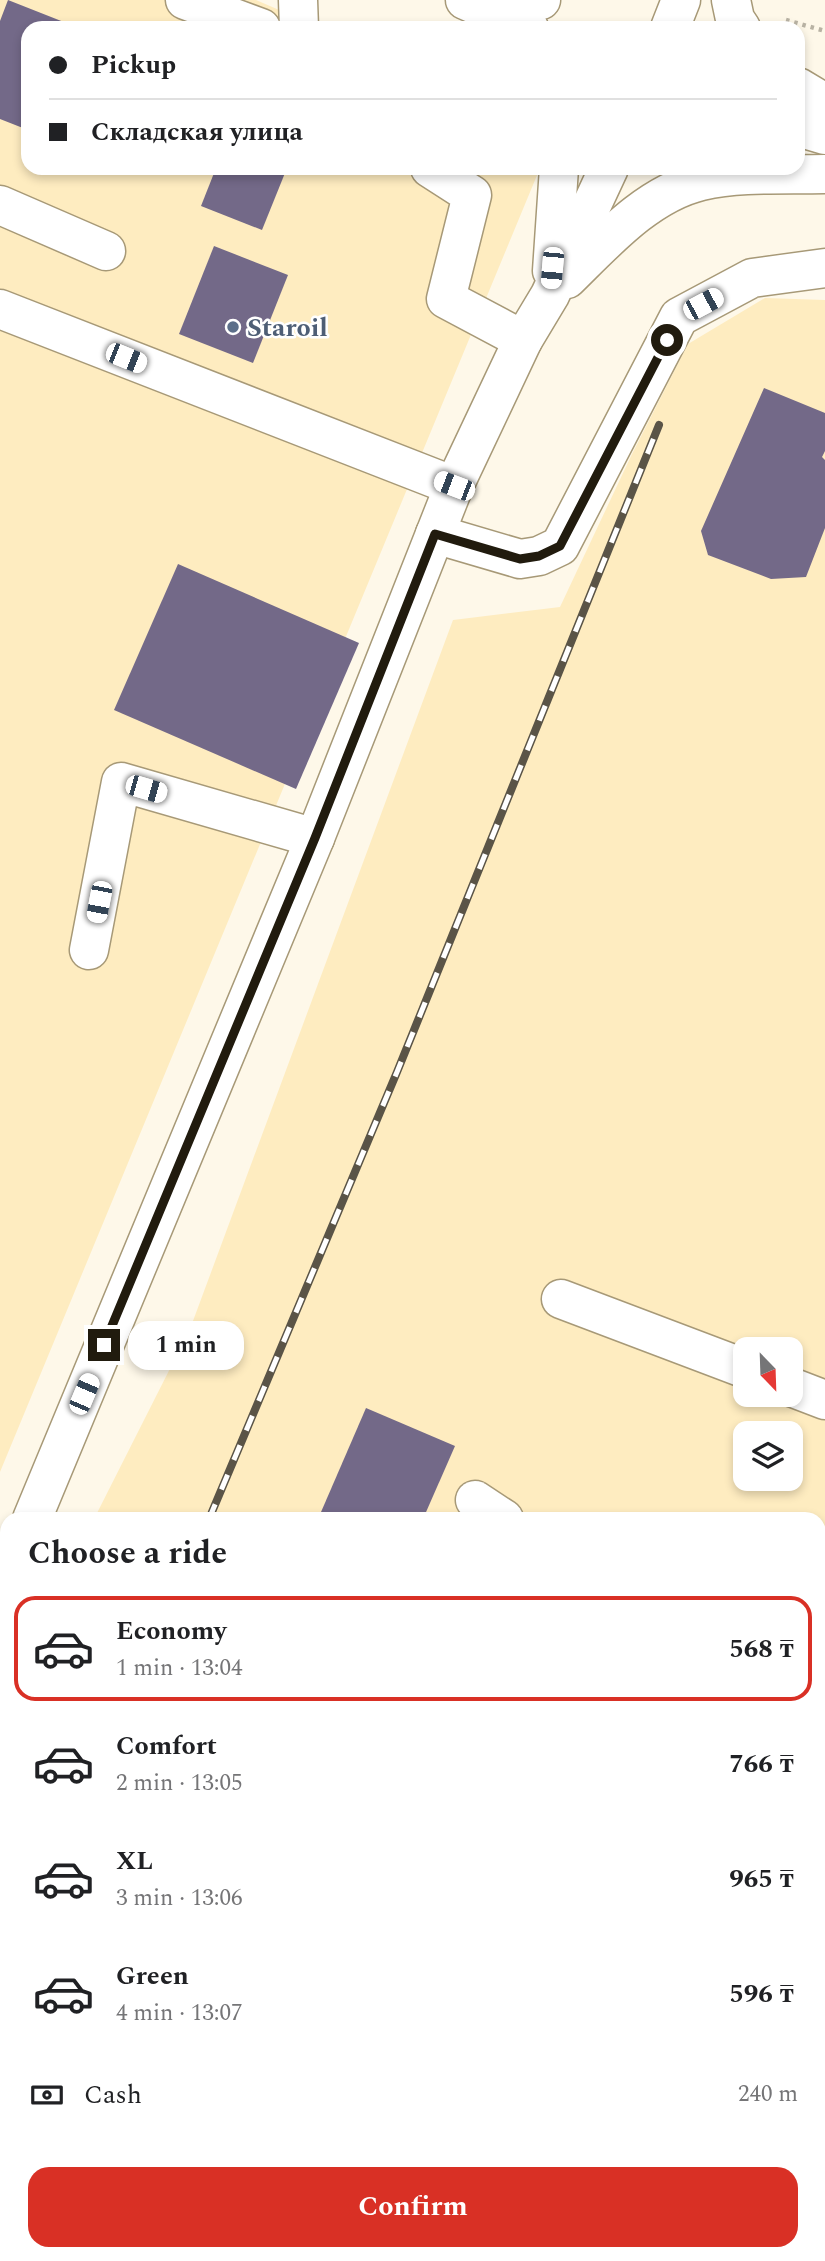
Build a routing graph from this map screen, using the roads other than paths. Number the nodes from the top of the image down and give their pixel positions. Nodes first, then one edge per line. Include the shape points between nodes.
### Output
1 (185, 0) edge
2 (298, 0) edge
3 (541, 0) edge
4 (681, 0) edge
5 (731, 0) edge
6 (480, 8) edge
7 (242, 21) edge
8 (299, 21) edge
9 (512, 21) edge
10 (673, 21) edge
11 (736, 21) edge
12 (805, 91) edge
13 (825, 103) edge
14 (805, 129) edge
15 (825, 135) edge
16 (825, 174) edge
17 (441, 175) edge
18 (559, 175) edge
19 (606, 175) edge
20 (791, 175) edge
21 (805, 175) edge
22 (0, 205) edge
23 (106, 251) dead end
24 (825, 268) edge
25 (550, 295) junction
26 (0, 309) edge
27 (523, 340) junction
28 (454, 486) junction
29 (435, 534) junction
30 (315, 838) junction
31 (89, 950) dead end
32 (561, 1299) dead end
33 (733, 1364) edge
34 (803, 1392) edge
35 (825, 1400) edge
36 (35, 1512) edge

1 - 7 main road
2 - 8 main road
3 - 6 main road
4 - 10 main road
5 - 11 main road
6 - 9 main road
12 - 13 main road
14 - 15 main road
16 - 21 main road
17 - 27 main road via 472,195 446,299
18 - 25 main road
19 - 25 main road
20 - 25 main road via 723,177 673,192 614,232
22 - 23 main road
24 - 29 main road via 752,278 679,317 560,546 520,559
25 - 27 main road
26 - 28 main road
27 - 28 main road
28 - 29 main road
29 - 30 main road
30 - 31 main road via 121,782
30 - 36 main road
32 - 33 main road
34 - 35 main road

